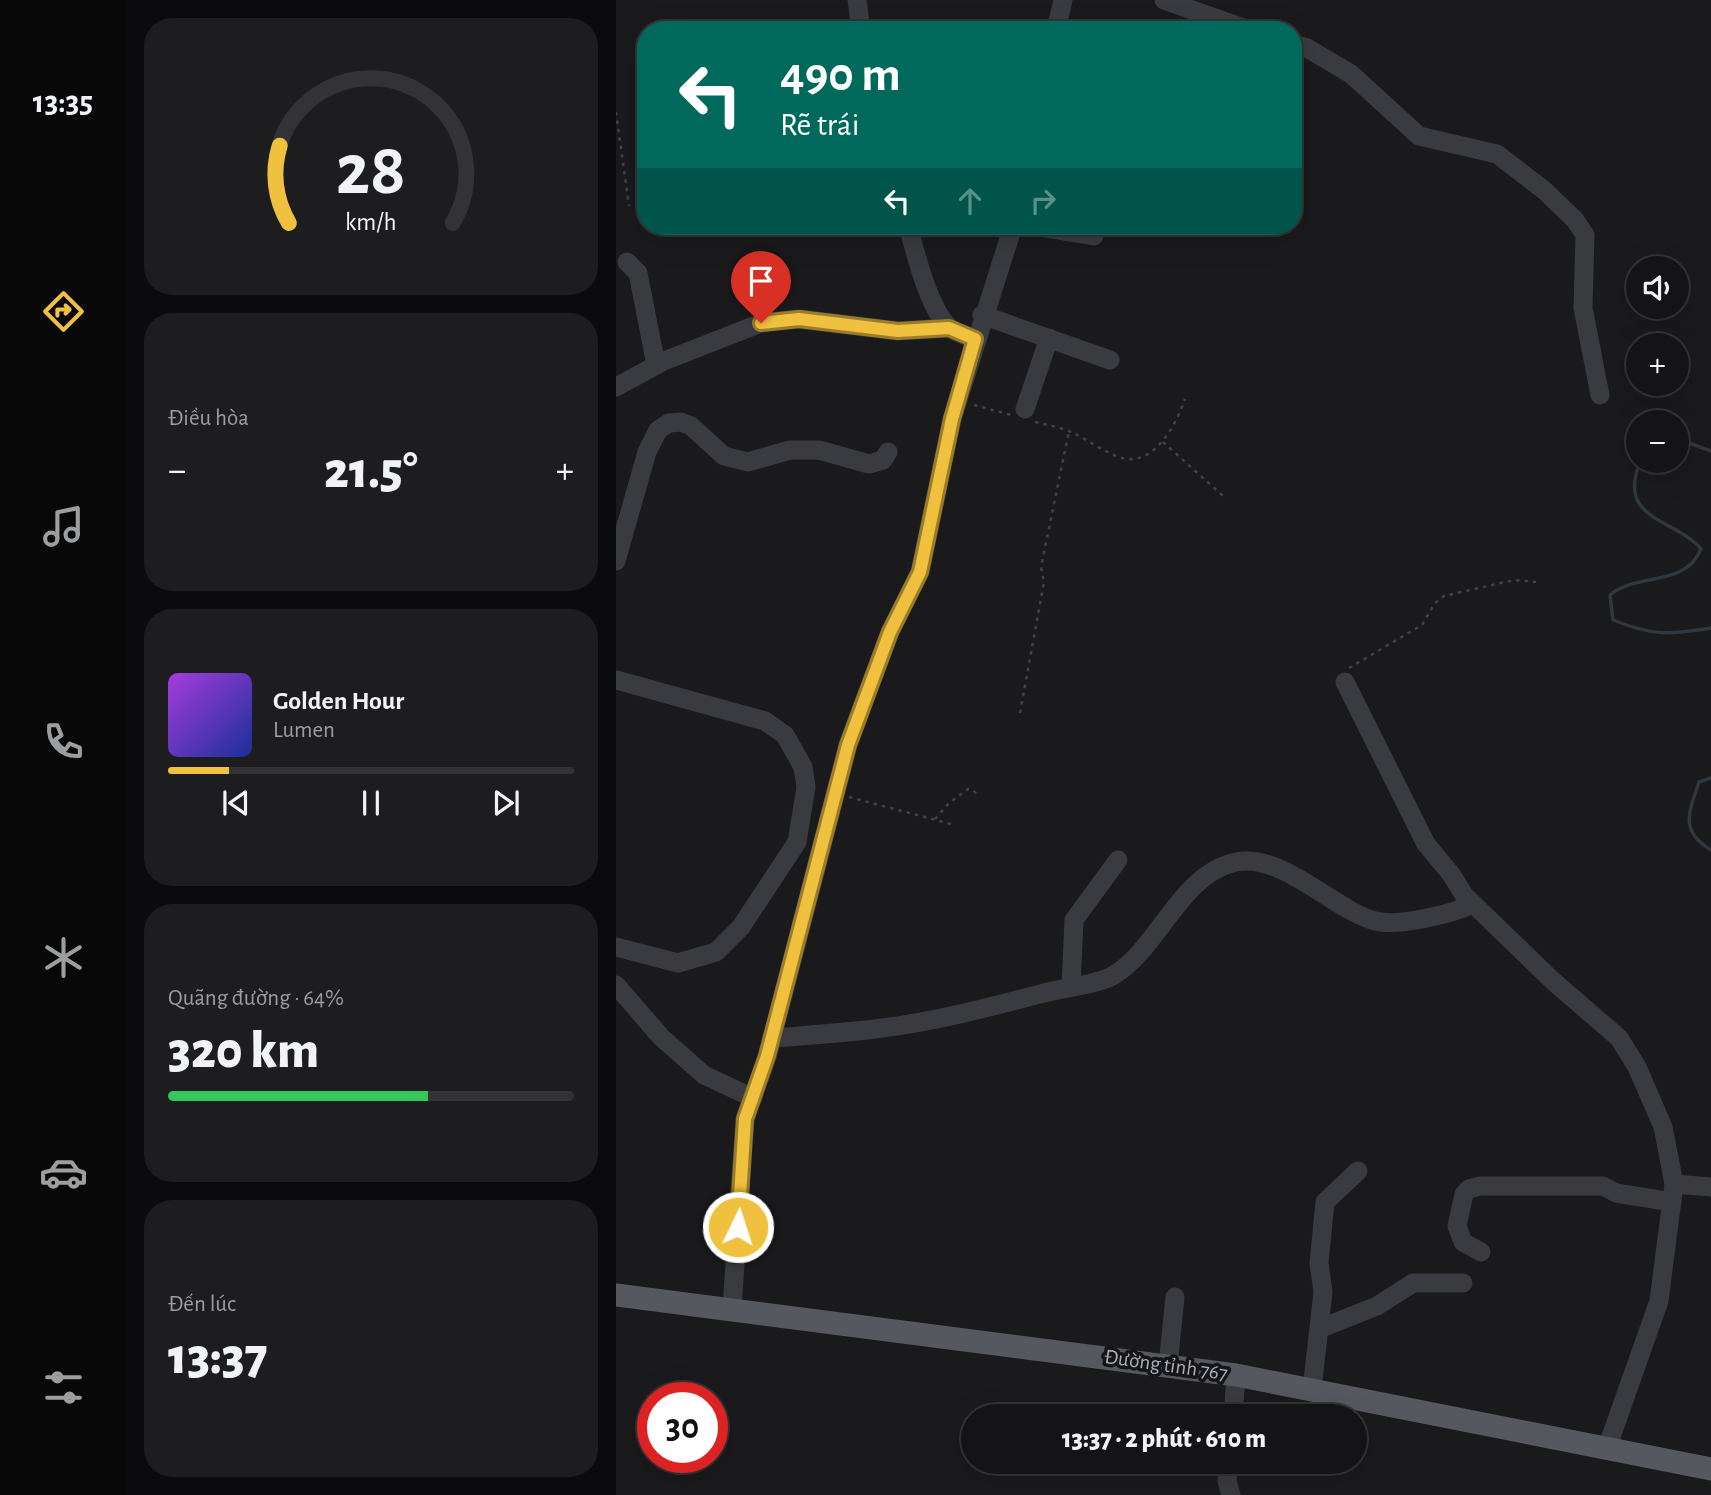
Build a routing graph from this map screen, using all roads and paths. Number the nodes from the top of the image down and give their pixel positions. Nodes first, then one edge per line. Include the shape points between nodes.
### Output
1 (857, 0) edge
2 (1063, 0) edge
3 (1164, 0) edge
4 (860, 21) edge
5 (1058, 21) edge
6 (1224, 21) edge
7 (1302, 47) edge
8 (616, 112) edge
9 (629, 206) dead end
10 (910, 235) edge
11 (1010, 235) edge
12 (1088, 235) edge
13 (1094, 236) dead end
14 (627, 262) dead end
15 (982, 314) junction
16 (949, 328) junction
17 (1049, 338) junction
18 (975, 339) junction
19 (1110, 360) dead end
20 (656, 365) junction
21 (616, 387) edge
22 (1600, 395) dead end
23 (1185, 398) dead end
24 (957, 400) junction
25 (1025, 416) junction
26 (1069, 431) junction
27 (1163, 442) junction
28 (888, 452) dead end
29 (1223, 496) dead end
30 (616, 561) edge
31 (1536, 582) dead end
32 (616, 681) edge
33 (1345, 682) joint
34 (1020, 713) dead end
35 (836, 793) junction
36 (979, 797) dead end
37 (934, 821) junction
38 (951, 824) dead end
39 (1118, 860) dead end
40 (1473, 904) junction
41 (616, 947) edge
42 (616, 985) edge
43 (1071, 986) junction
44 (772, 1038) junction
45 (752, 1098) junction
46 (1358, 1171) dead end
47 (1711, 1187) edge
48 (1673, 1193) junction
49 (1481, 1252) dead end
50 (1463, 1283) dead end
51 (616, 1295) edge
52 (1175, 1297) dead end
53 (732, 1308) junction
54 (1319, 1329) junction
55 (1168, 1365) junction
56 (1236, 1375) junction
57 (1312, 1389) junction
58 (1234, 1404) edge
59 (1607, 1448) junction
60 (1711, 1469) edge
61 (1228, 1474) edge
62 (1231, 1495) edge

1 - 4 street
2 - 5 street
3 - 6 street
7 - 22 street via 1351,74 1419,136 1497,154 1575,220 1585,234 1583,308
8 - 9 path
10 - 16 street
11 - 15 street
12 - 13 street
14 - 20 street via 638,273
15 - 17 street
15 - 18 street
16 - 18 street
16 - 20 street via 898,331 799,319 761,323
17 - 19 street
17 - 25 street
18 - 24 street
20 - 21 street
23 - 27 path
24 - 25 path
24 - 35 street via 920,572 886,645 848,745
25 - 26 path
26 - 27 path via 1122,459 1138,458
26 - 34 path via 1041,567 1044,582
27 - 29 path
28 - 30 street via 883,460 869,464 819,450 790,450 748,462 724,456 681,422 669,423 658,430 647,452
31 - 33 path via 1514,580 1444,596 1422,625 1349,666
32 - 41 street via 765,721 785,735 803,767 806,787 797,842 741,927 716,952 678,963
33 - 40 street via 1426,844
35 - 37 path
35 - 44 street
36 - 37 path via 968,789
37 - 38 path
39 - 43 street via 1074,920
40 - 43 street via 1459,911 1374,921 1293,876 1261,863 1238,861 1219,869 1183,897 1143,949 1113,976
40 - 48 street via 1619,1038 1637,1066 1662,1127
42 - 45 street via 661,1037 704,1074
43 - 44 street via 884,1028
44 - 45 street
45 - 53 street via 745,1119
46 - 54 street via 1325,1202
47 - 48 street
48 - 49 street via 1616,1193 1603,1186 1469,1189 1457,1226 1463,1242
48 - 59 street via 1660,1301
50 - 54 street via 1413,1283 1377,1306
51 - 53 main road, Đường tỉnh 767
52 - 55 street
53 - 55 main road, Đường tỉnh 767
54 - 57 street
55 - 56 main road, Đường tỉnh 767
56 - 57 main road, Đường tỉnh 767
56 - 58 street
57 - 59 main road, Đường tỉnh 767
59 - 60 main road, Đường tỉnh 767
61 - 62 street

